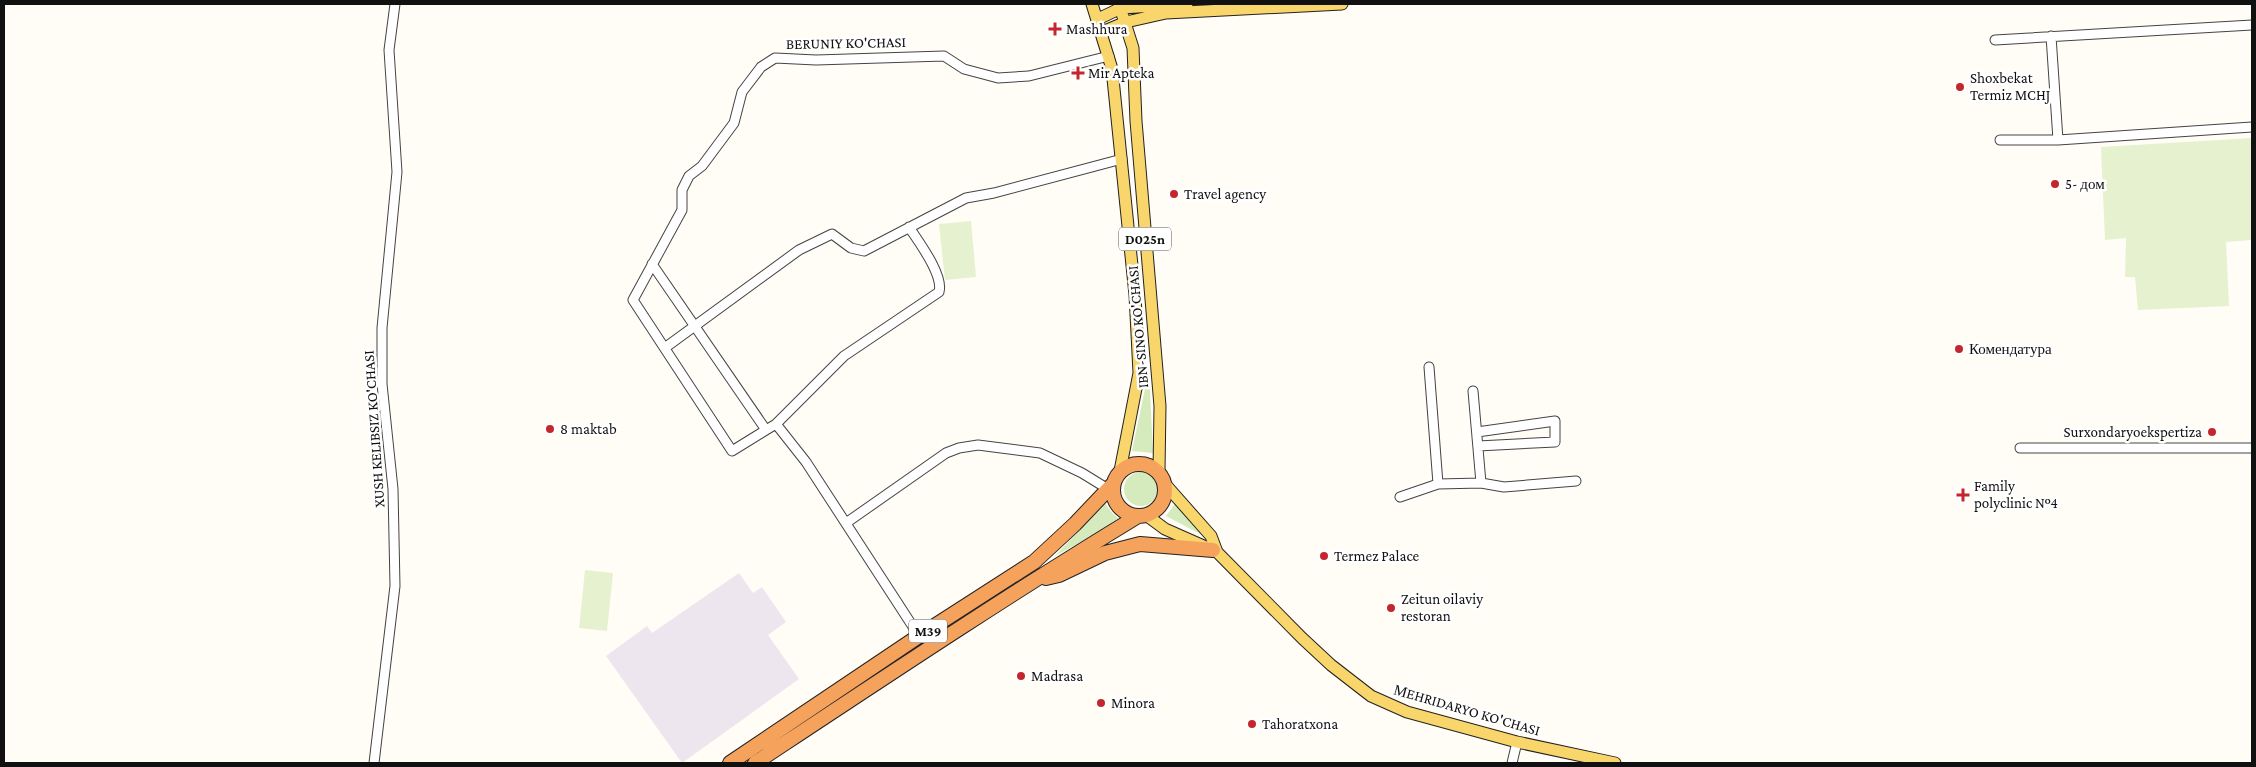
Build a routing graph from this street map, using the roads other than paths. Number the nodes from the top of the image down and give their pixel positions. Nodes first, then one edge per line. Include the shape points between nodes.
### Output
1 (395, 4) edge
2 (1092, 4) edge
3 (1187, 4) edge
4 (1342, 4) edge
5 (1120, 6) edge
6 (1098, 18) junction
7 (1126, 22) junction
8 (2252, 24) edge
9 (1102, 32) junction
10 (2051, 36) junction
11 (1995, 40) dead end
12 (1109, 56) junction
13 (2252, 128) edge
14 (2000, 140) dead end
15 (2058, 140) junction
16 (1122, 159) junction
17 (909, 227) junction
18 (652, 264) junction
19 (696, 326) junction
20 (666, 348) junction
21 (1429, 367) dead end
22 (1474, 391) dead end
23 (776, 424) junction
24 (766, 430) junction
25 (1477, 432) junction
26 (1478, 446) junction
27 (2020, 448) dead end
28 (2252, 448) edge
29 (1120, 471) junction
30 (1162, 477) junction
31 (1576, 481) dead end
32 (1481, 483) junction
33 (1438, 484) junction
34 (1111, 487) junction
35 (1400, 497) dead end
36 (1142, 516) junction
37 (846, 524) junction
38 (1215, 551) junction
39 (1038, 580) junction
40 (919, 636) junction
41 (1517, 742) junction
42 (374, 763) edge
43 (730, 763) edge
44 (755, 763) edge
45 (1512, 763) edge
46 (1615, 763) edge

1 - 42 street, XUSH KELIBSIZ KO'CHASI via 389,50 397,172 382,328 382,384 392,489 395,586
2 - 6 main road, IBN-SINO KO'CHASI
3 - 5 main road
4 - 7 main road via 1166,14
5 - 6 main road
5 - 7 main road, IBN-SINO KO'CHASI / D025n
6 - 9 main road, IBN-SINO KO'CHASI / D025n
7 - 9 main road
7 - 30 main road, IBN-SINO KO'CHASI / D025n via 1133,48 1160,406
8 - 10 street
9 - 12 main road, IBN-SINO KO'CHASI / D025n
10 - 11 street
10 - 15 street
12 - 16 main road, IBN-SINO KO'CHASI / D025n
12 - 18 street, BERUNIY KO'CHASI via 1029,76 998,78 964,69 944,56 775,58 760,67 742,92 734,123 702,166 689,176 682,190 682,210
13 - 15 street
14 - 15 street
16 - 17 street via 994,194 966,198
16 - 29 main road, IBN-SINO KO'CHASI / D025n via 1139,373
17 - 19 street via 864,251 851,248 832,234 799,250
17 - 23 street via 928,256 941,286 939,292 844,356
18 - 19 street
18 - 20 street, BERUNIY KO'CHASI via 633,300
19 - 20 street
19 - 24 street
20 - 24 street, BERUNIY KO'CHASI via 732,451
21 - 33 street
22 - 25 street
23 - 24 street
23 - 37 street via 806,462
25 - 26 street
25 - 26 street via 1555,422 1555,442
26 - 32 street
27 - 28 street
29 - 30 highway via 1139,463 1150,465
29 - 34 highway
30 - 36 highway via 1166,494 1162,503 1155,511
30 - 38 main road via 1211,536
31 - 32 street via 1504,487
32 - 33 street
33 - 35 street
34 - 36 highway via 1118,506 1127,513
34 - 37 street via 1040,453 978,445 946,453
34 - 40 highway, M39 via 1034,562
36 - 38 main road
36 - 39 highway, M39
37 - 40 street
38 - 39 highway via 1140,544 1105,553 1059,575
38 - 41 main road, МEHRIDARYO KO'CHASI via 1331,665 1371,696 1407,712
39 - 44 highway, M39 via 970,620
40 - 43 highway, M39
41 - 45 street
41 - 46 main road, МEHRIDARYO KO'CHASI

